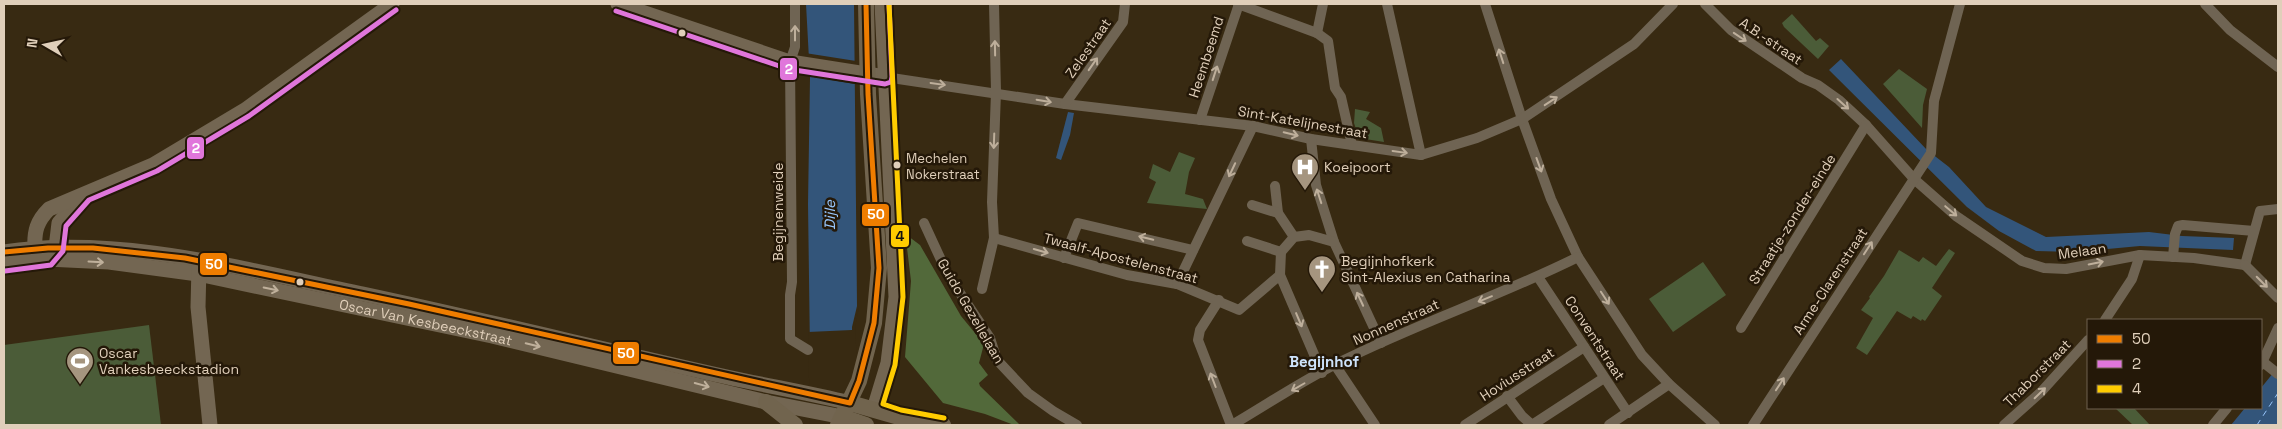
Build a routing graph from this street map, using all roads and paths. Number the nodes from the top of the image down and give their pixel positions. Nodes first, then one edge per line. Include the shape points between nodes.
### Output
1 (392, 4) edge
2 (618, 4) edge
3 (795, 4) edge
4 (866, 4) edge
5 (882, 4) edge
6 (994, 4) edge
7 (1125, 4) edge
8 (1238, 4) edge
9 (1323, 4) edge
10 (1387, 4) edge
11 (1485, 4) edge
12 (1673, 4) edge
13 (1705, 4) edge
14 (1960, 4) edge
15 (2205, 4) edge
16 (1316, 33) junction
17 (796, 63) junction
18 (2278, 67) edge
19 (862, 74) junction
20 (885, 77) junction
21 (996, 92) junction
22 (1065, 104) junction
23 (1522, 119) junction
24 (1200, 120) junction
25 (1866, 125) junction
26 (1253, 126) junction
27 (1310, 139) junction
28 (1352, 145) junction
29 (1421, 155) junction
30 (1914, 179) junction
31 (1275, 186) dead end
32 (84, 194) junction
33 (1252, 205) dead end
34 (2278, 209) edge
35 (1278, 213) junction
36 (924, 223) dead end
37 (2254, 230) junction
38 (1294, 236) junction
39 (994, 238) junction
40 (1247, 241) dead end
41 (1334, 242) junction
42 (35, 248) junction
43 (1193, 250) junction
44 (4, 252) edge
45 (1281, 252) junction
46 (2173, 253) junction
47 (51, 254) junction
48 (2140, 255) junction
49 (1578, 257) junction
50 (1064, 258) junction
51 (4, 264) edge
52 (2245, 265) junction
53 (199, 267) junction
54 (1280, 275) junction
55 (1538, 277) junction
56 (1176, 284) junction
57 (982, 288) dead end
58 (2278, 298) edge
59 (1219, 300) junction
60 (2106, 319) edge
61 (1742, 328) dead end
62 (2278, 328) edge
63 (2087, 341) edge
64 (1381, 343) junction
65 (1584, 347) junction
66 (808, 350) dead end
67 (1335, 364) junction
68 (2262, 364) edge
69 (2276, 372) edge
70 (1322, 373) junction
71 (1604, 378) junction
72 (1669, 384) junction
73 (1507, 396) junction
74 (766, 402) junction
75 (2226, 409) edge
76 (853, 412) edge
77 (1628, 413) junction
78 (210, 425) edge
79 (795, 425) edge
80 (865, 425) edge
81 (943, 425) edge
82 (1077, 425) edge
83 (1232, 425) edge
84 (1375, 425) edge
85 (1465, 425) edge
86 (1609, 425) edge
87 (1715, 425) edge
88 (1753, 425) edge
89 (2004, 425) edge
90 (2214, 425) edge

1 - 32 main road via 246,110 153,164
2 - 17 main road
17 -> 3 street
4 - 19 main road
5 - 20 main road
21 -> 6 street
22 -> 7 street, Zelestraat via 1123,22
8 - 16 street
24 -> 8 street, Heembeemd
9 - 16 street
10 - 29 street
23 -> 11 street
23 -> 12 street, Sint-Katelijnestraat via 1634,44
13 -> 25 street, A.B.-straat via 1731,30 1802,78 1818,85
14 - 30 street, Arme-Clarenstraat via 1934,101 1931,153
15 - 18 street via 2230,30
16 - 28 street via 1328,40 1335,88 1341,97
17 - 19 main road
17 - 66 street, Begijnenweide via 790,339
19 - 20 main road
19 - 76 main road via 879,268 874,323
20 -> 21 street, Sint-Katelijnestraat
20 - 76 main road via 896,297 888,362
21 -> 22 street, Sint-Katelijnestraat
21 -> 39 street
22 - 24 street, Sint-Katelijnestraat
23 - 29 street, Sint-Katelijnestraat via 1477,138
23 -> 49 street via 1551,199
24 - 26 street, Sint-Katelijnestraat
25 - 30 street, Melaan
25 - 61 street, Straatje-zonder-einde
26 -> 27 street, Sint-Katelijnestraat
26 -> 43 street
27 - 28 street, Sint-Katelijnestraat
41 -> 27 street via 1316,185
28 -> 29 street, Sint-Katelijnestraat
30 -> 48 street, Melaan via 1956,216 2022,261 2044,268 2066,269
88 -> 30 street, Arme-Clarenstraat
31 - 35 street
32 - 42 main road via 49,209 38,220
32 - 47 main road via 59,223
33 - 35 street
34 - 37 street via 2260,211
35 - 38 street
36 - 82 street, Guido Gezellelaan via 948,275 990,338 997,360 1028,393
37 - 46 street via 2178,226
37 - 52 street
38 - 41 street via 1308,235
38 - 45 street
39 -> 50 street, Twaalf-Apostelenstraat
39 - 57 street
40 - 45 street
64 -> 41 street
42 - 44 main road
42 - 47 main road
43 -> 50 street via 1078,222
43 - 56 street
45 - 54 street
46 - 48 street, Melaan
46 - 52 street, Melaan
47 - 51 main road, Oscar Van Kesbeeckstraat
47 - 53 main road, Oscar Van Kesbeeckstraat via 112,249
48 - 60 street via 2132,279
49 - 55 street, Nonnenstraat
49 -> 72 street via 1642,355
50 - 56 street, Twaalf-Apostelenstraat via 1127,276
52 -> 58 street
53 -> 74 main road, Oscar Van Kesbeeckstraat
53 - 76 main road, Oscar Van Kesbeeckstraat via 460,315 809,394
53 - 78 main road via 198,307
54 - 59 street, Twaalf-Apostelenstraat via 1238,310
54 -> 70 street
55 -> 64 street, Nonnenstraat
55 - 65 street, Conventstraat
56 - 59 street, Twaalf-Apostelenstraat
83 -> 59 street via 1198,340 1200,330
62 - 68 street
89 -> 63 street, Thaborstraat via 2041,392
64 - 67 street, Nonnenstraat
65 - 71 street, Conventstraat
65 - 73 street, Hoviusstraat
67 - 70 street, Nonnenstraat
67 - 84 street
68 - 69 street
70 -> 83 street, Nonnenstraat
71 - 73 street via 1532,425
71 - 77 street, Conventstraat
72 - 77 street
72 - 87 street
73 - 85 street, Hoviusstraat
74 - 76 main road, Oscar Van Kesbeeckstraat via 809,410
74 - 79 main road
75 - 90 street
76 - 80 main road
76 - 80 main road
76 - 81 main road
77 - 86 street

